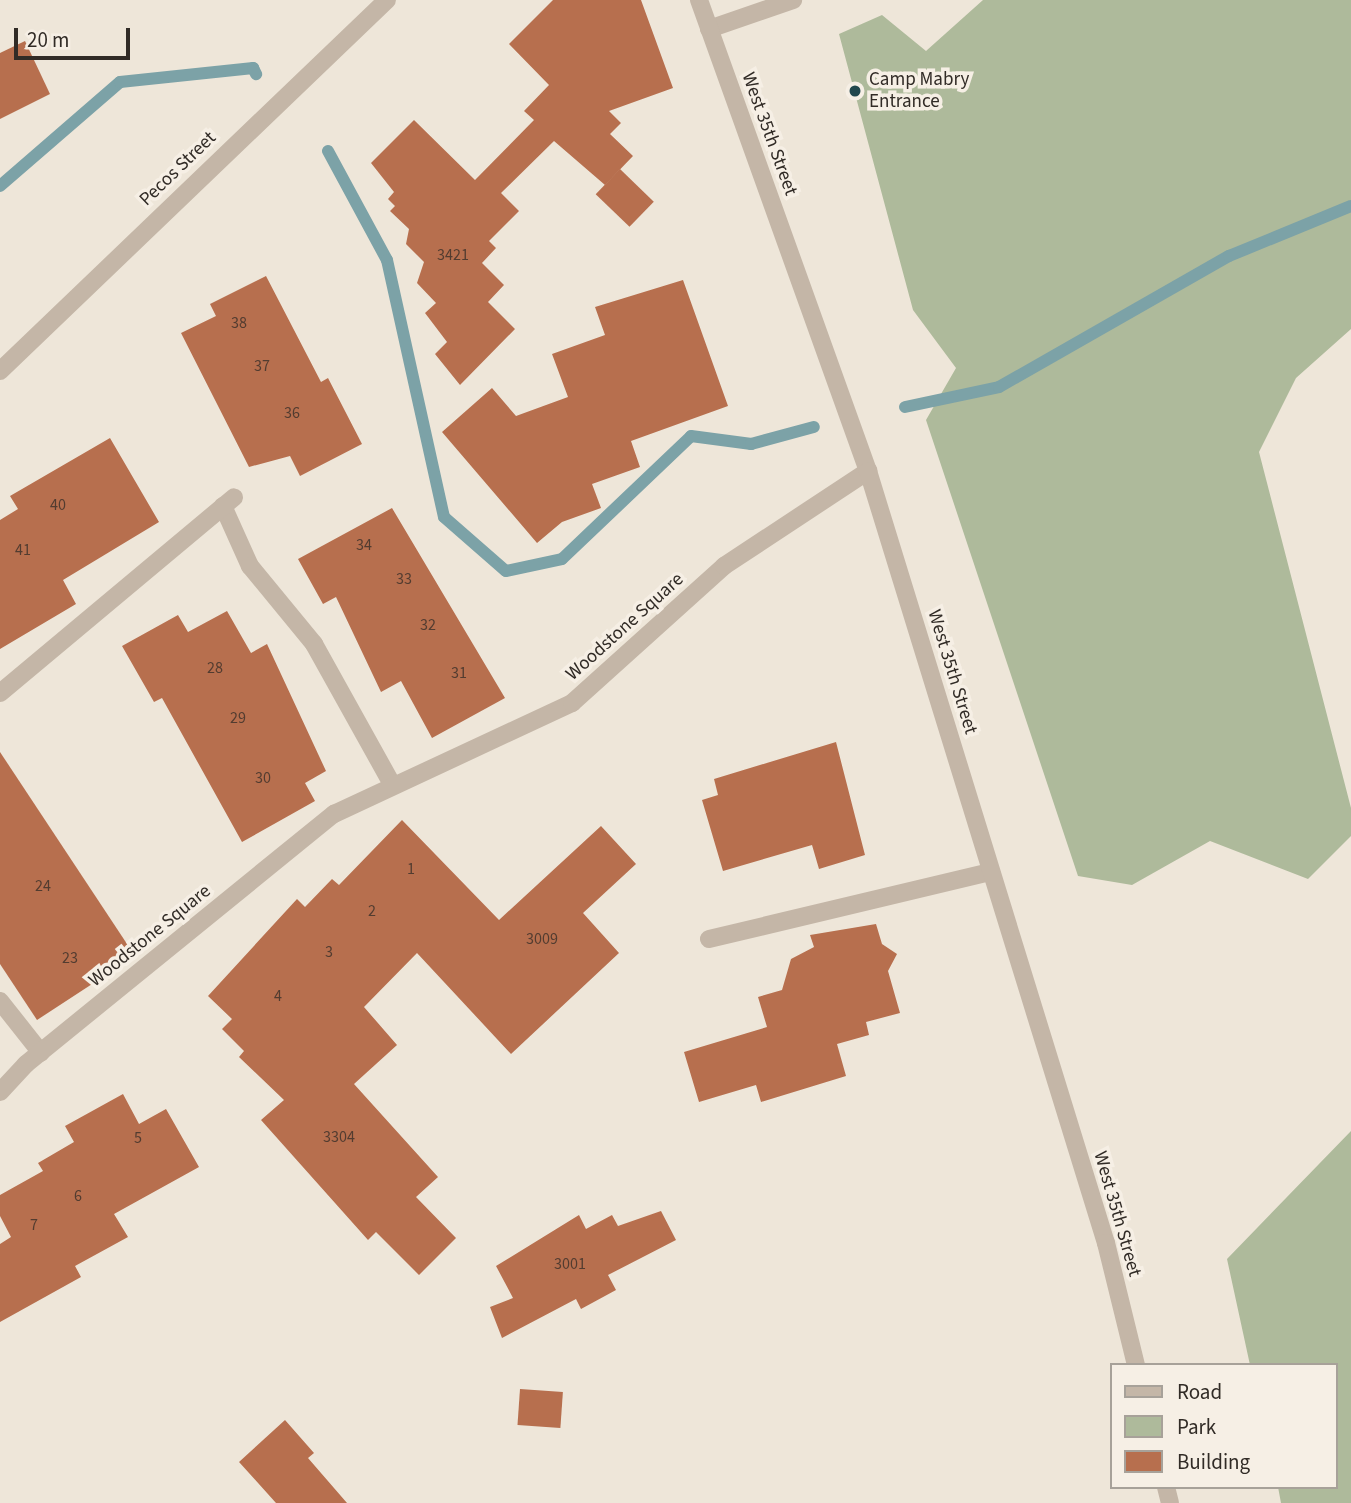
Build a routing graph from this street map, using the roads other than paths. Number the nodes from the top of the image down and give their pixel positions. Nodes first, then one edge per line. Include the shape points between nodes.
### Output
1 (387, 0) edge
2 (699, 0) edge
3 (793, 0) edge
4 (709, 29) junction
5 (0, 371) edge
6 (868, 471) junction
7 (0, 694) edge
8 (393, 786) junction
9 (991, 872) junction
10 (709, 939) dead end
11 (0, 1001) edge
12 (41, 1053) junction
13 (0, 1092) edge
14 (1135, 1363) edge

1 - 5 street, Pecos Street
2 - 4 street, West 35th Street
3 - 4 street
4 - 6 street, West 35th Street
6 - 8 street, Woodstone Square via 724,566 572,703
6 - 9 street, West 35th Street
7 - 8 street via 229,502 250,566 314,644
8 - 12 street, Woodstone Square via 334,814
9 - 10 street
9 - 14 street, West 35th Street via 1105,1243
11 - 12 street
12 - 13 street, Woodstone Square

